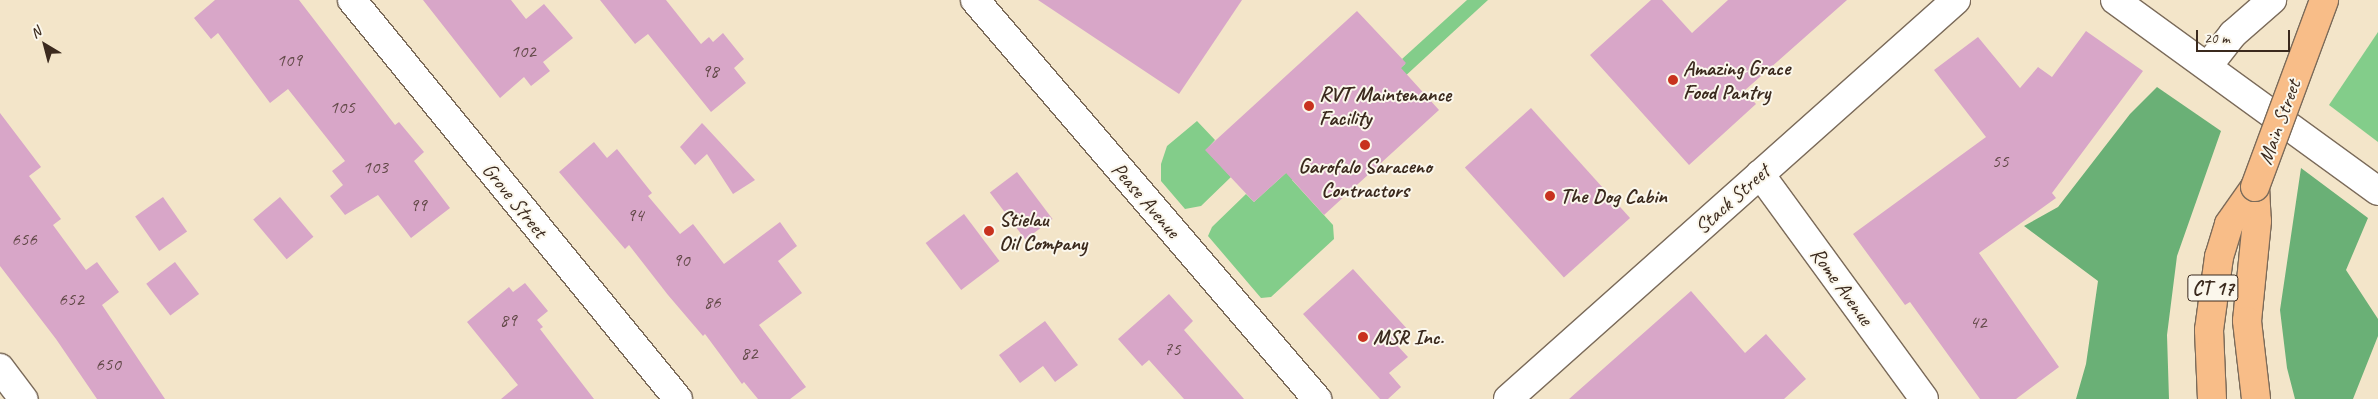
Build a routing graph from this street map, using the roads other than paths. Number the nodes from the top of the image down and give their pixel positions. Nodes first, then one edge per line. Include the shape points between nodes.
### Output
1 (352, 0) edge
2 (975, 0) edge
3 (1956, 0) edge
4 (2115, 0) edge
5 (2272, 0) edge
6 (2324, 0) edge
7 (2208, 66) junction
8 (1760, 174) junction
9 (2255, 187) junction
10 (2378, 191) edge
11 (0, 368) edge
12 (23, 399) edge
13 (678, 399) edge
14 (1318, 399) edge
15 (1508, 399) edge
16 (1924, 399) edge
17 (2212, 399) edge
18 (2256, 399) edge

1 - 13 street, Grove Street
2 - 14 street, Pease Avenue
3 - 8 street, Stack Street
4 - 7 street
5 - 7 street via 2233,34
6 - 9 highway, Main Street / CT 17, bridge
7 - 10 street
8 - 15 street, Stack Street
8 - 16 street, Rome Avenue
9 - 17 highway, Main Street / CT 17 via 2232,218 2218,257 2209,330
9 - 18 highway, Main Street / CT 17 via 2257,221 2247,321
11 - 12 street

